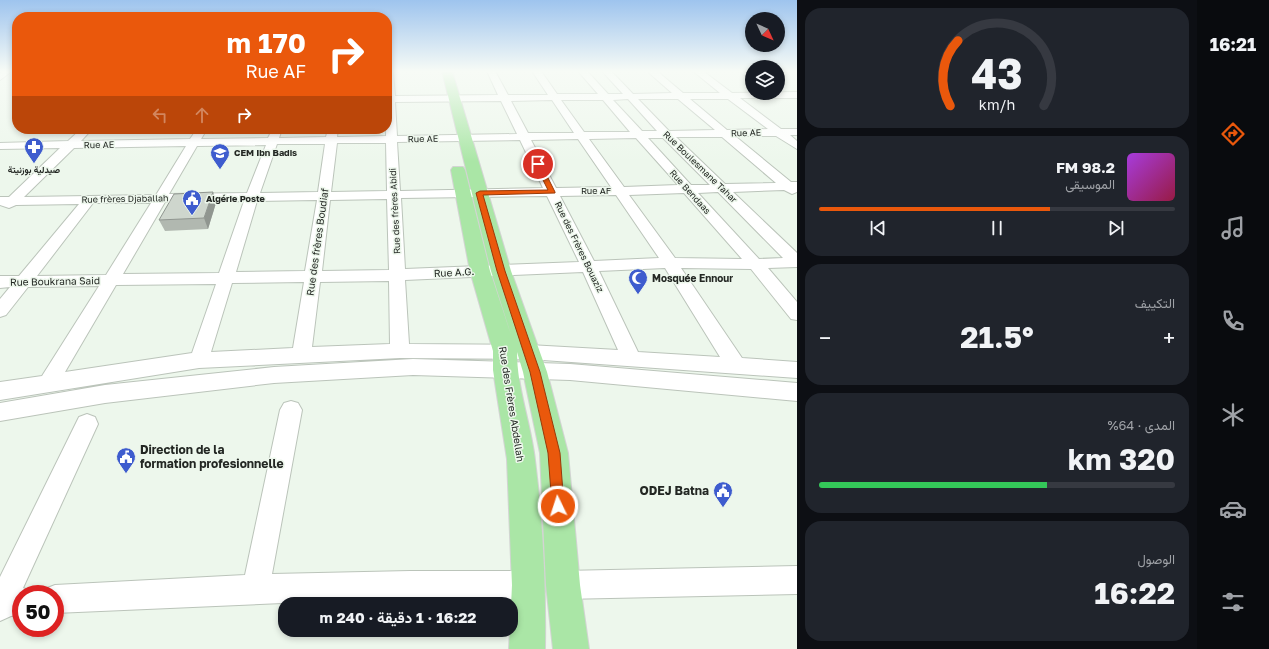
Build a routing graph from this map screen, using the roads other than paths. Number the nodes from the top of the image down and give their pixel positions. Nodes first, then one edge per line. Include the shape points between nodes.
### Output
1 (447, 101) edge
2 (506, 101) edge
3 (557, 101) edge
4 (608, 101) edge
5 (635, 101) edge
6 (686, 101) edge
7 (737, 101) edge
8 (778, 132) junction
9 (797, 132) edge
10 (723, 133) junction
11 (67, 134) edge
12 (82, 134) edge
13 (332, 134) edge
14 (391, 134) edge
15 (579, 134) junction
16 (637, 134) junction
17 (666, 134) junction
18 (275, 135) edge
19 (199, 136) edge
20 (523, 136) junction
21 (457, 138) junction
22 (391, 139) junction
23 (55, 145) junction
24 (70, 145) junction
25 (1, 146) edge
26 (797, 146) edge
27 (687, 189) junction
28 (722, 189) junction
29 (794, 189) edge
30 (620, 191) junction
31 (552, 192) junction
32 (395, 194) junction
33 (472, 194) junction
34 (323, 195) junction
35 (252, 196) junction
36 (159, 198) junction
37 (4, 199) edge
38 (90, 199) junction
39 (0, 213) edge
40 (797, 262) edge
41 (670, 263) junction
42 (755, 264) junction
43 (590, 267) junction
44 (480, 271) junction
45 (501, 271) junction
46 (398, 275) junction
47 (312, 277) junction
48 (225, 278) junction
49 (110, 281) junction
50 (0, 282) edge
51 (23, 282) junction
52 (0, 311) edge
53 (797, 314) edge
54 (400, 351) junction
55 (302, 355) junction
56 (632, 359) junction
57 (199, 360) junction
58 (505, 360) junction
59 (532, 362) junction
60 (735, 364) junction
61 (797, 370) edge
62 (48, 384) junction
63 (0, 391) edge
64 (797, 392) edge
65 (291, 410) dead end
66 (0, 412) edge
67 (87, 424) dead end
68 (797, 580) edge
69 (529, 585) junction
70 (563, 585) junction
71 (256, 588) junction
72 (64, 599) edge
73 (8, 604) edge
74 (527, 649) edge
75 (570, 649) edge

1 - 21 main road, Rue des Frères Abdellah
2 - 20 street, Rue des Frères Bouaziz
3 - 15 street
4 - 16 street, Rue Bendaas
5 - 17 street, Rue Boulesmane Tahar
6 - 10 street
7 - 8 street
8 - 9 street, Rue AE
8 - 10 street, Rue AE
8 - 26 street
10 - 17 street, Rue AE
10 - 29 street
11 - 23 street
12 - 24 street
13 - 18 street, Rue AE
13 - 22 street, Rue AE
13 - 34 street, Rue des frères Boudiaf
14 - 22 street, Rue des frères Abidi
15 - 16 street, Rue AE
15 - 20 street, Rue AE
15 - 30 street
16 - 17 street, Rue AE
16 - 27 street, Rue Bendaas
17 - 28 street, Rue Boulesmane Tahar
18 - 19 street, Rue AE
18 - 35 street
19 - 24 street, Rue AE
19 - 36 street
20 - 21 street, Rue AE
20 - 31 street, Rue des Frères Bouaziz
21 - 22 street, Rue AE
21 - 33 main road, Rue des Frères Abdellah
22 - 32 street, Rue des frères Abidi
23 - 24 street, Rue AE
23 - 25 street, Rue AE
23 - 37 street
24 - 37 street
27 - 28 street, Rue AF
27 - 30 street, Rue AF
27 - 42 street, Rue Bendaas
28 - 29 street, Rue AF
28 - 40 street, Rue Boulesmane Tahar
30 - 31 street, Rue AF
30 - 41 street
31 - 33 street, Rue AF
31 - 43 street, Rue des Frères Bouaziz
32 - 33 street, Rue AF
32 - 34 street, Rue frères Djaballah
32 - 46 street, Rue des frères Abidi
33 - 44 main road, Rue des Frères Abdellah
33 - 45 main road, Rue des Frères Abdellah
34 - 35 street, Rue frères Djaballah
34 - 47 street, Rue des frères Boudiaf
35 - 36 street, Rue frères Djaballah
35 - 48 street
36 - 38 street, Rue frères Djaballah
36 - 49 street
37 - 38 street, Rue frères Djaballah
37 - 39 street
38 - 51 street
40 - 42 street, Rue A.G.
41 - 42 street, Rue A.G.
41 - 43 street, Rue A.G.
41 - 60 street
42 - 53 street, Rue Bendaas
43 - 45 street, Rue A.G.
43 - 56 street, Rue des Frères Bouaziz
44 - 45 street, Rue A.G.
44 - 46 street, Rue A.G.
44 - 58 main road, Rue des Frères Abdellah
45 - 59 main road, Rue des Frères Abdellah
46 - 47 street, Rue A.G.
46 - 54 street, Rue des frères Abidi
47 - 48 street, Rue A.G.
47 - 55 street, Rue des frères Boudiaf
48 - 49 street, Rue A.G.
48 - 57 street
49 - 51 street, Rue Boukrana Said
49 - 62 street
50 - 51 street, Rue Boukrana Said
51 - 52 street
54 - 55 street
54 - 58 street
55 - 57 street
56 - 59 street
56 - 60 street
57 - 62 street
58 - 59 street
58 - 66 street via 274,375 105,394
58 - 69 main road, Rue des Frères Abdellah via 521,459
59 - 64 street via 570,372
59 - 70 main road, Rue des Frères Abdellah via 554,453
60 - 61 street
62 - 63 street
65 - 71 street
67 - 73 street
68 - 70 street
69 - 71 street
69 - 74 main road, Rue des Frères Abdellah
70 - 75 main road, Rue des Frères Abdellah
71 - 72 street

